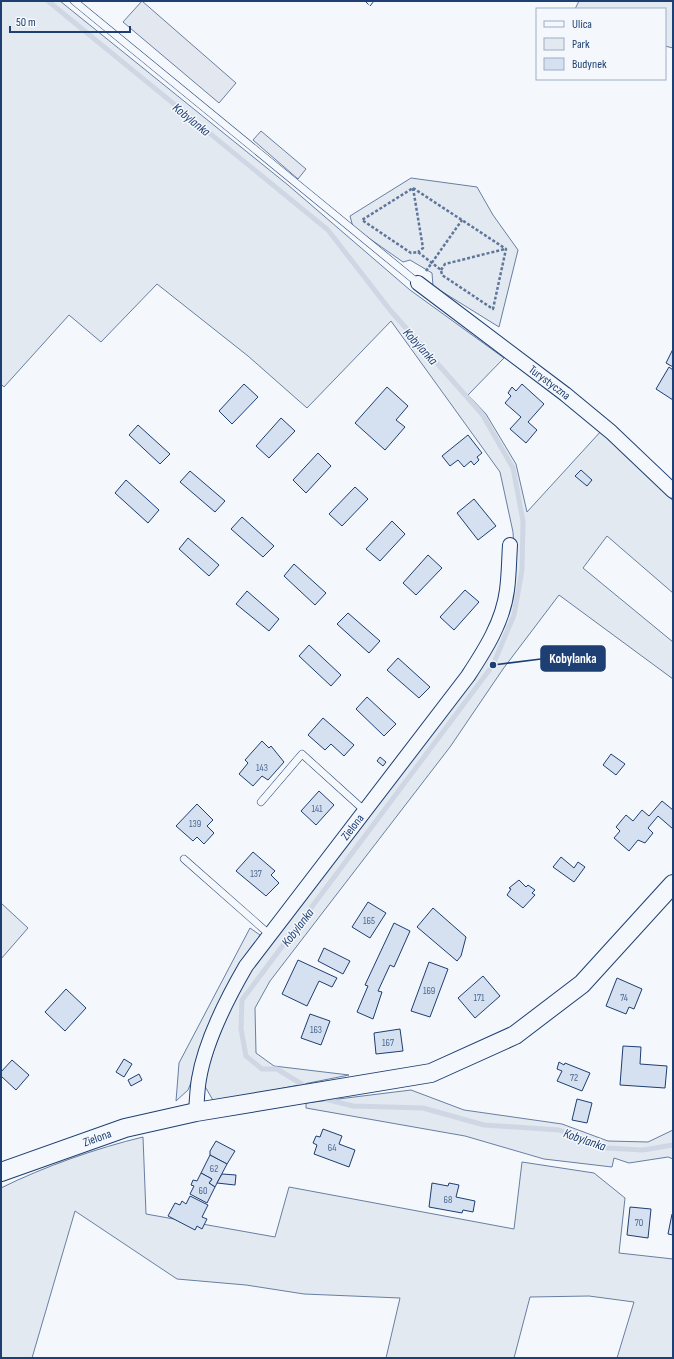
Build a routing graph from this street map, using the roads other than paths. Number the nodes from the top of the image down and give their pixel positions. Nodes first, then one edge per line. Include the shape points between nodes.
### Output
1 (74, 1) edge
2 (418, 283) joint
3 (673, 491) edge
4 (510, 544) dead end
5 (261, 802) dead end
6 (365, 811) junction
7 (184, 859) dead end
8 (673, 884) edge
9 (269, 934) junction
10 (196, 1112) junction
11 (1, 1172) edge

1 - 2 lane
2 - 3 street, Turystyczna via 565,394 611,432
4 - 6 street, Zielona via 507,591 500,618 487,646 468,676
5 - 6 lane via 302,754
6 - 9 street, Zielona
7 - 9 lane
8 - 10 street, Zielona via 582,984 515,1035 431,1073
9 - 10 street, Zielona via 232,991 214,1034 199,1079
10 - 11 street, Zielona via 125,1128

